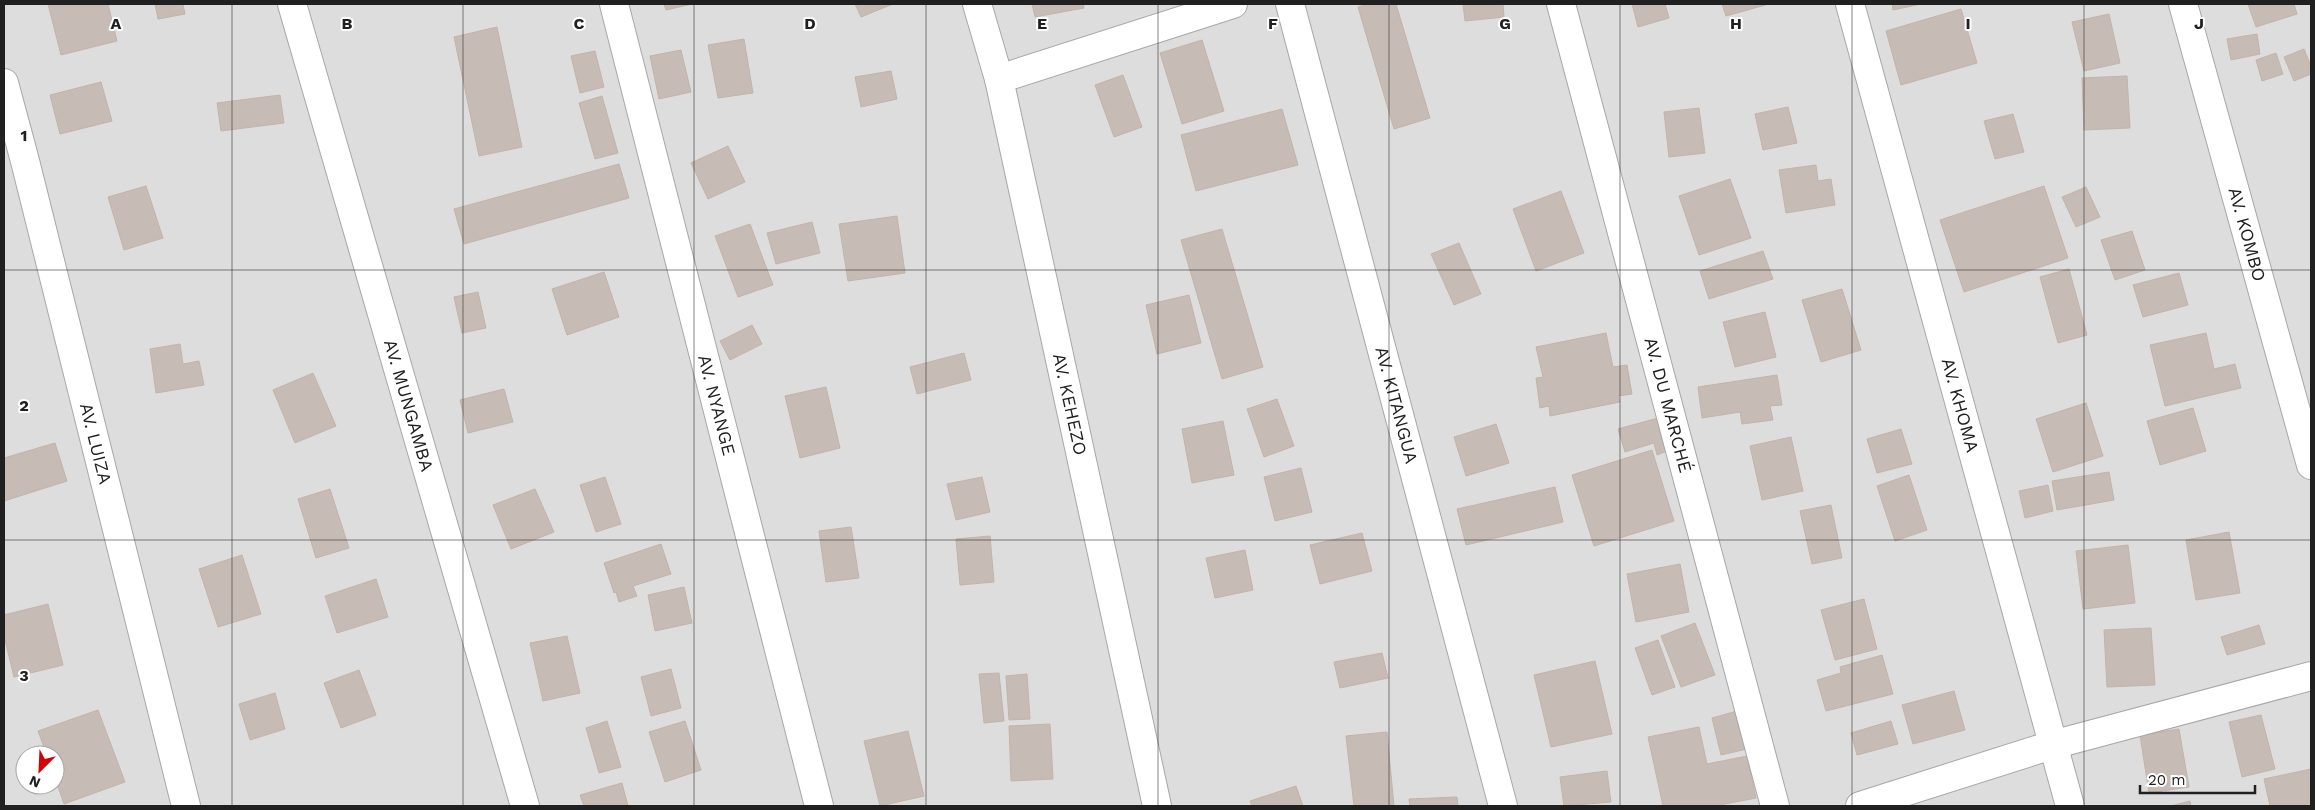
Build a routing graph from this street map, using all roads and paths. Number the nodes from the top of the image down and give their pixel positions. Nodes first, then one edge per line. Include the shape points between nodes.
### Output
1 (292, 4) edge
2 (614, 4) edge
3 (977, 4) edge
4 (1232, 4) edge
5 (1290, 4) edge
6 (1561, 4) edge
7 (1850, 4) edge
8 (2183, 4) edge
9 (998, 79) junction
10 (4, 83) edge
11 (2311, 465) edge
12 (2311, 676) edge
13 (2052, 745) junction
14 (186, 806) edge
15 (525, 806) edge
16 (819, 806) edge
17 (1157, 806) edge
18 (1504, 806) edge
19 (1775, 806) edge
20 (1860, 806) edge
21 (2070, 806) edge

1 - 15 street, AV. MUNGAMBA
2 - 16 street, AV. NYANGE
3 - 9 street, AV. KEHEZO
4 - 9 street
5 - 18 street, AV. KITANGUA
6 - 19 street, AV. DU MARCHÉ
7 - 13 street, AV. KHOMA
8 - 11 street, AV. KOMBO
9 - 17 street, AV. KEHEZO
10 - 14 street, AV. LUIZA
12 - 13 street
13 - 20 street
13 - 21 street, AV. KHOMA

